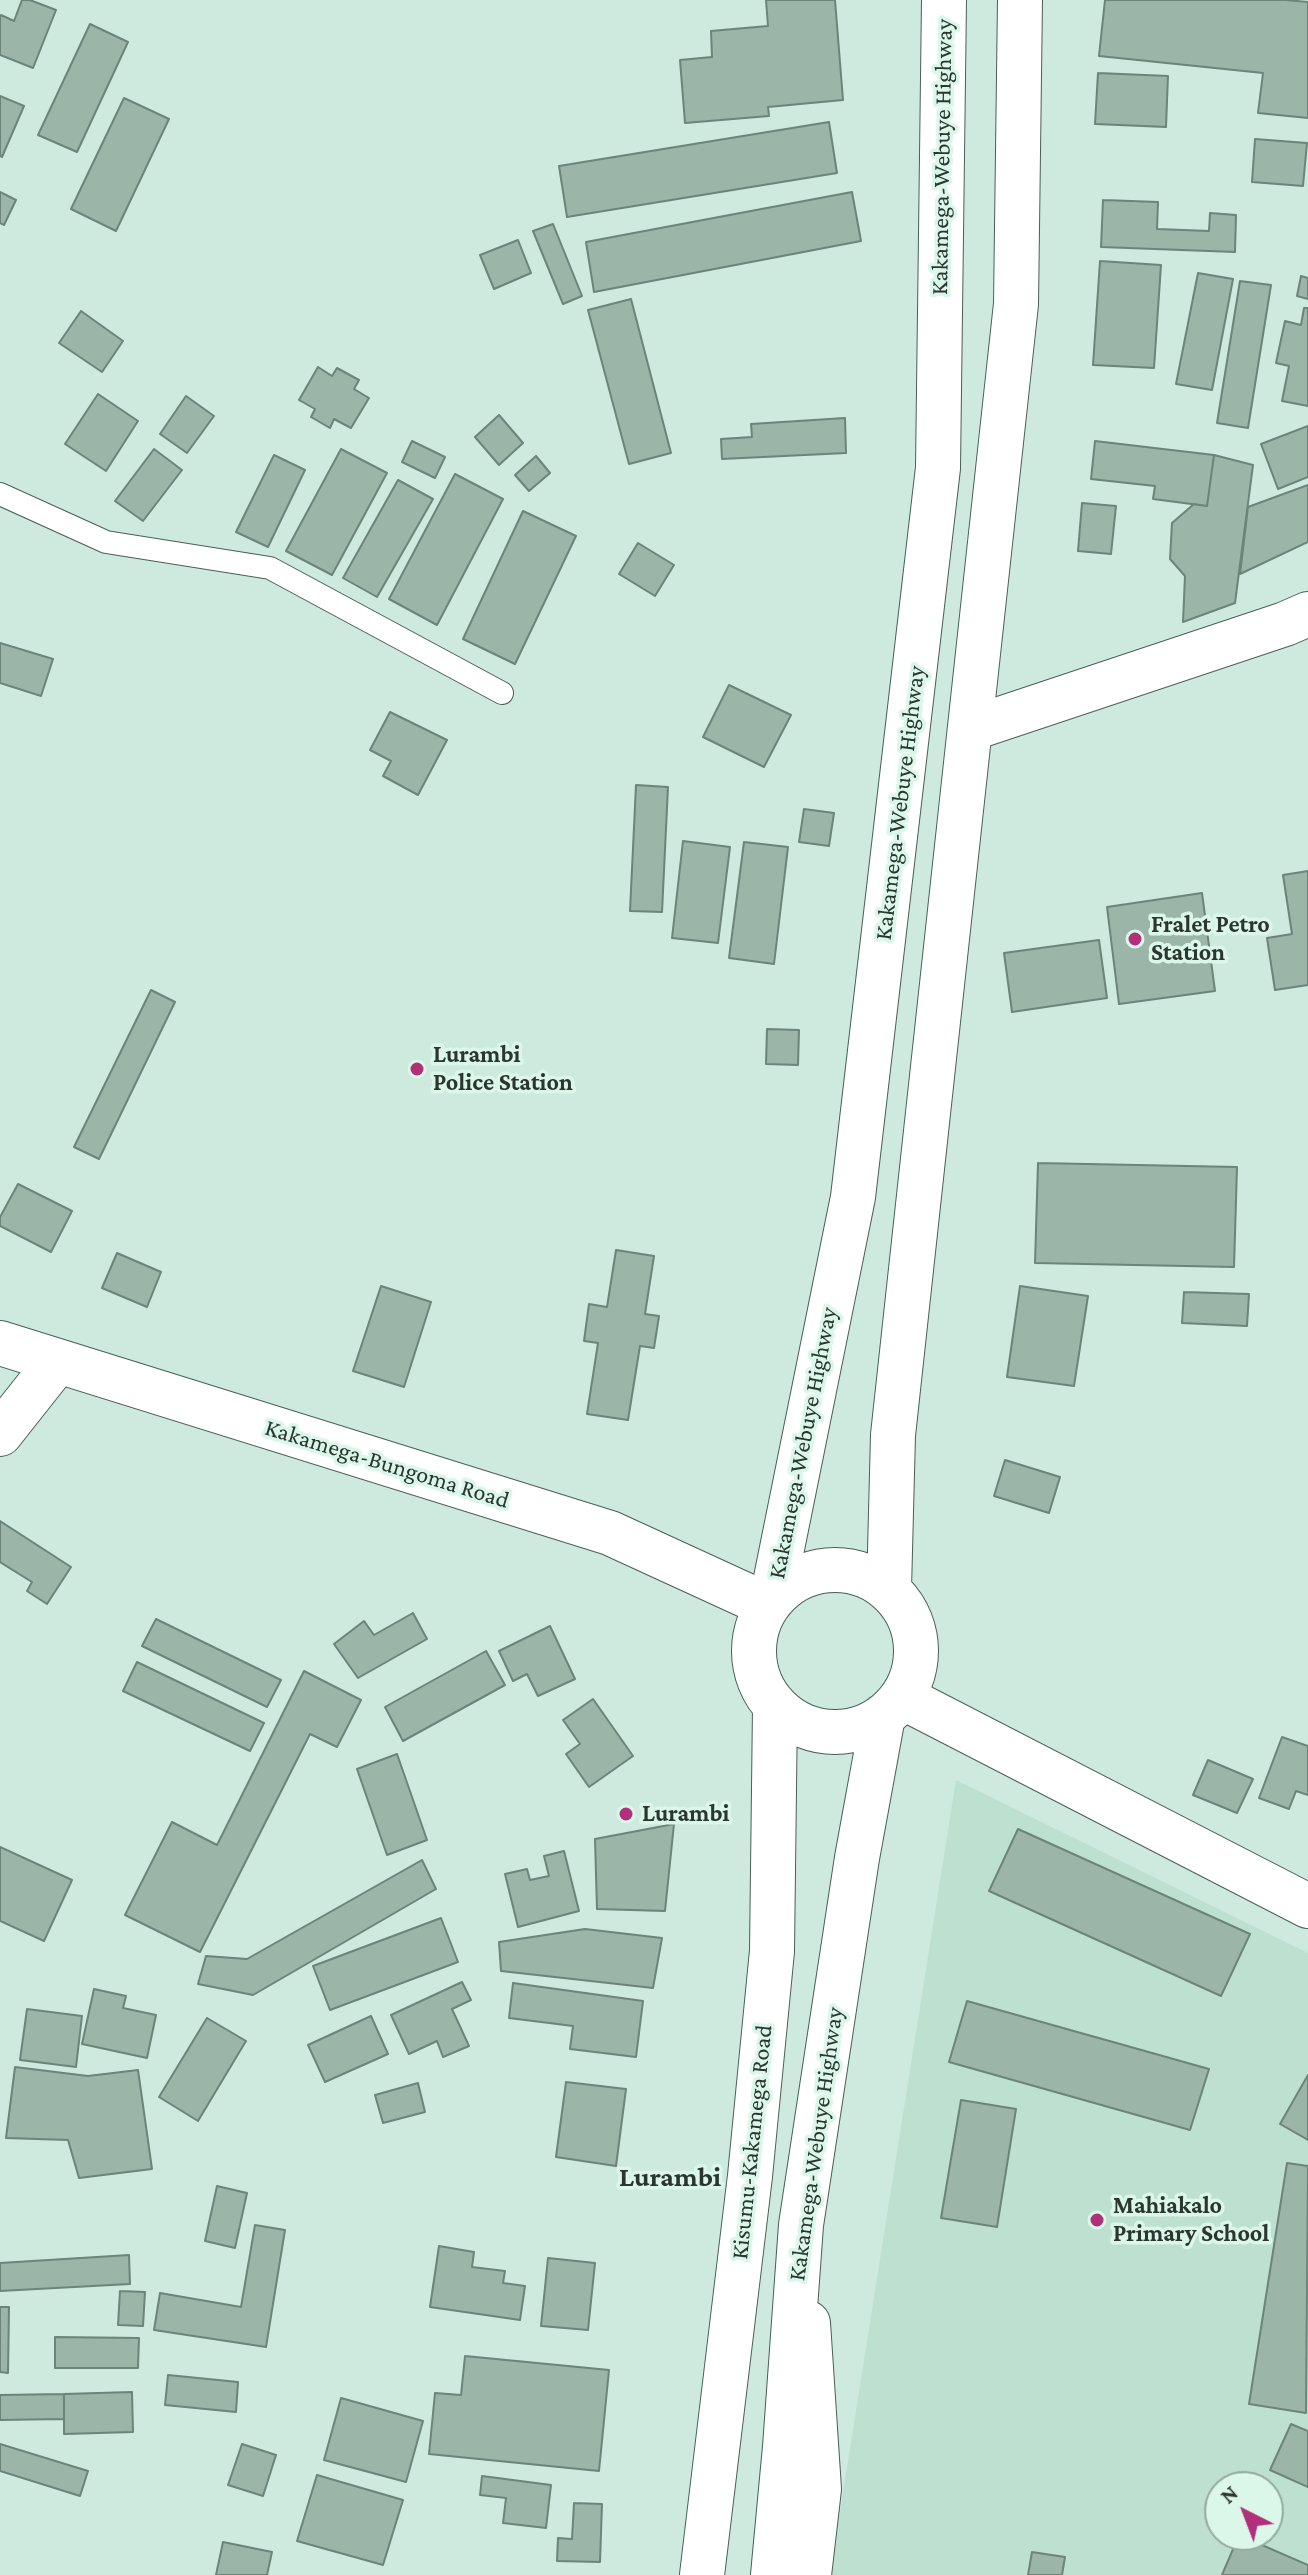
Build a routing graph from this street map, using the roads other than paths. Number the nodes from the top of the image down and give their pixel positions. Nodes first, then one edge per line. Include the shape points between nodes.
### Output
1 (944, 0) edge
2 (1020, 0) edge
3 (0, 494) edge
4 (1308, 614) edge
5 (502, 693) dead end
6 (970, 729) junction
7 (0, 1343) edge
8 (57, 1362) junction
9 (0, 1434) edge
10 (889, 1589) junction
11 (769, 1602) junction
12 (775, 1707) junction
13 (893, 1707) junction
14 (1308, 1906) edge
15 (801, 2225) junction
16 (702, 2575) edge
17 (773, 2575) edge
18 (809, 2575) edge

1 - 11 main road, Kakamega-Webuye Highway via 938,468 853,1197
2 - 6 main road via 1016,304
3 - 5 lane via 106,542 270,568
4 - 6 main road
6 - 10 main road via 893,1435
7 - 8 main road, Kakamega-Bungoma Road
8 - 9 main road
8 - 11 main road, Kakamega-Bungoma Road via 610,1533
10 - 11 main road via 867,1575 842,1569 816,1571 792,1581
10 - 13 main road via 914,1629 916,1653 913,1676
11 - 12 main road, Kisumu-Kakamega Road via 755,1631 753,1658 759,1685
12 - 13 main road, Kisumu-Kakamega Road via 815,1731 840,1732 863,1727
12 - 16 main road, Kisumu-Kakamega Road via 772,1951
13 - 14 main road
13 - 15 main road, Kakamega-Webuye Highway via 857,1858
15 - 17 main road, Kakamega-Webuye Highway
15 - 18 main road via 819,2489

